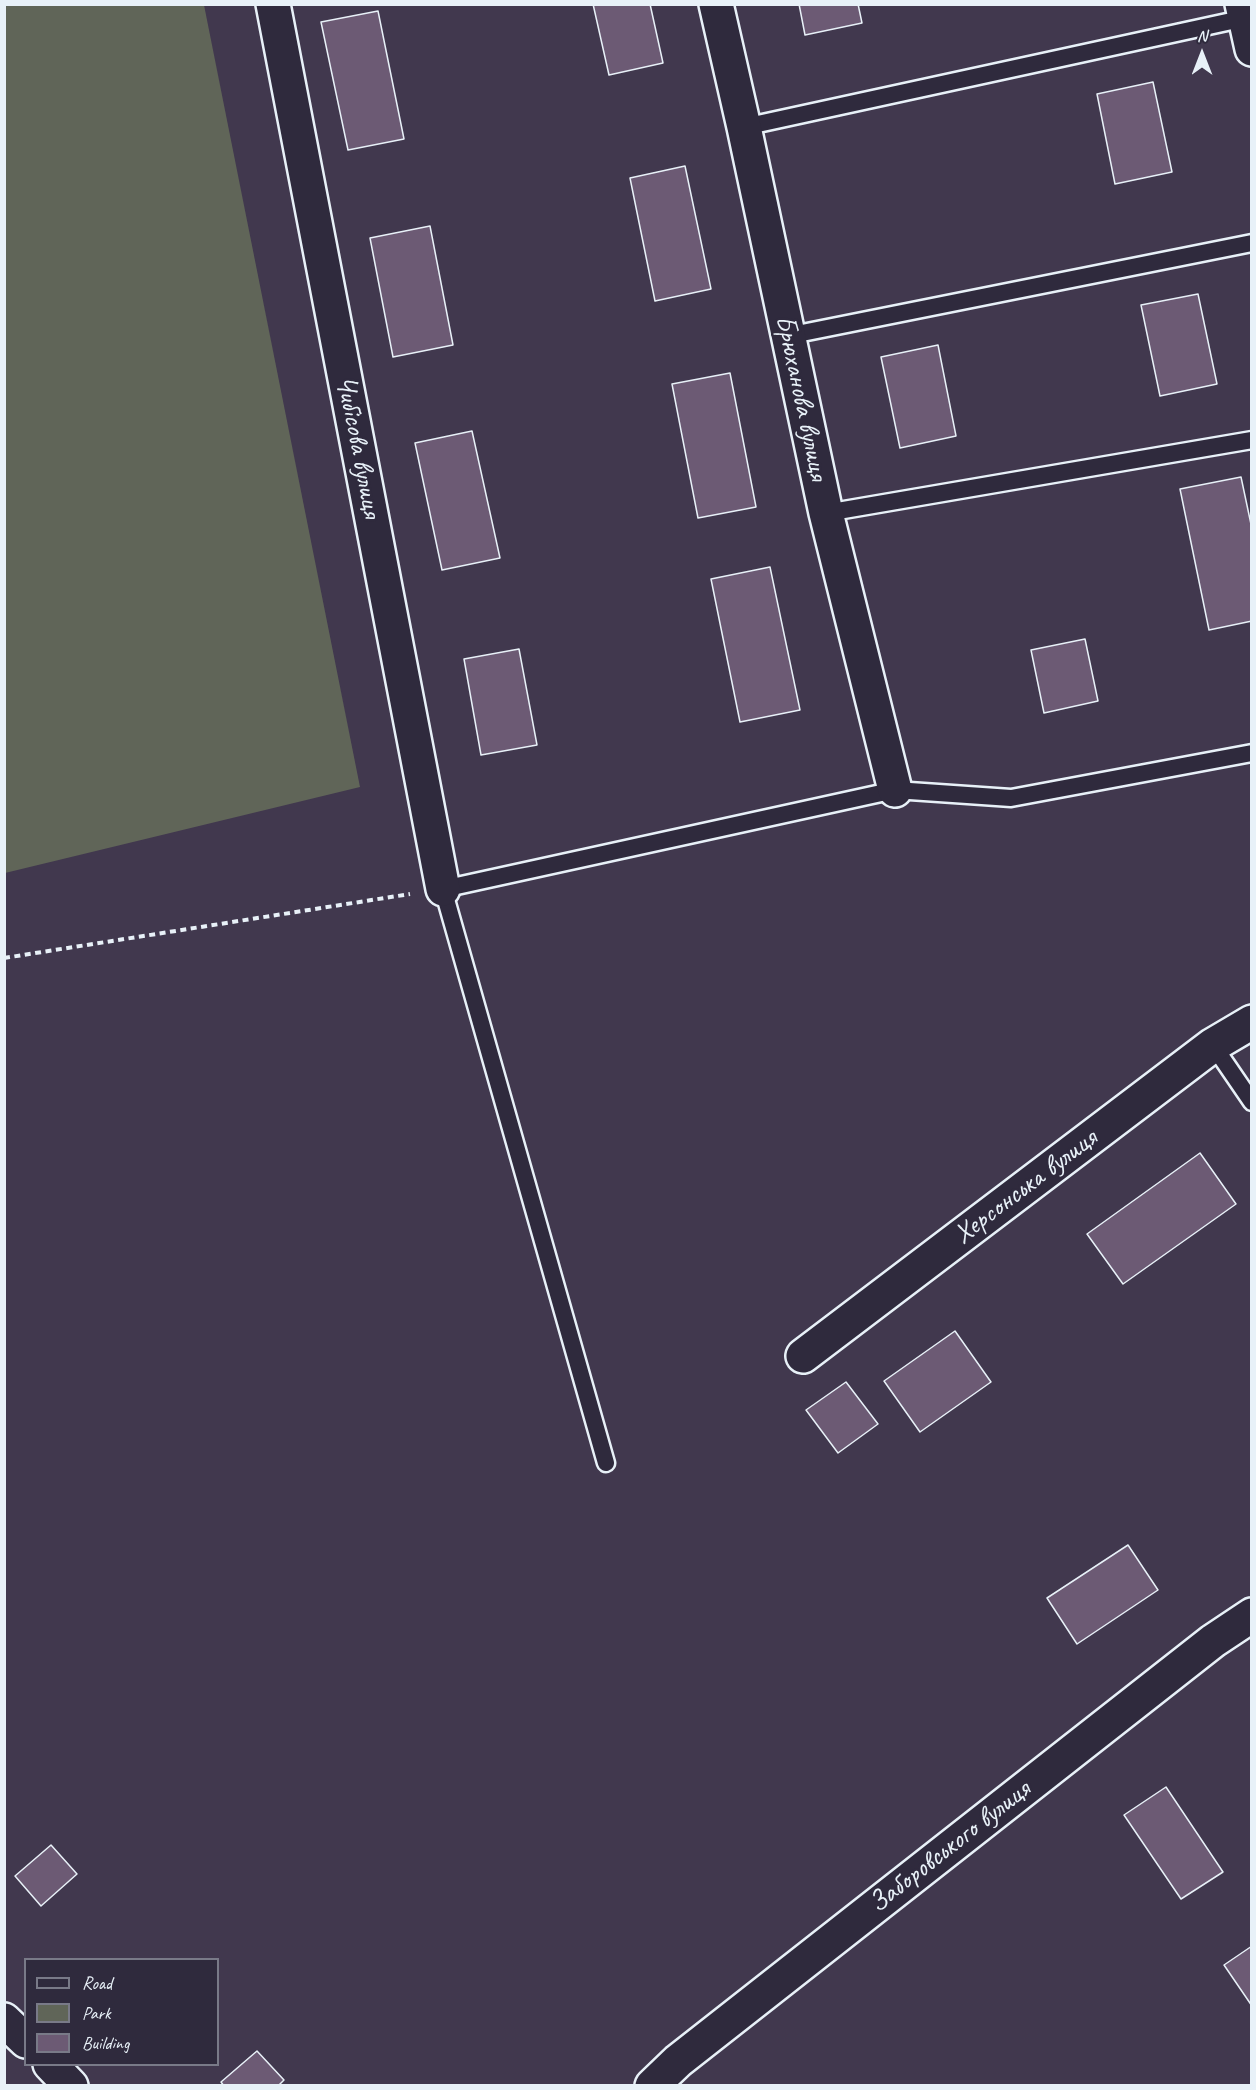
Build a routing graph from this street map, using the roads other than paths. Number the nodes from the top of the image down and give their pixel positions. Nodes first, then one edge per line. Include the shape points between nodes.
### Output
1 (273, 4) edge
2 (716, 4) edge
3 (1247, 22) edge
4 (744, 127) junction
5 (1251, 243) edge
6 (787, 336) junction
7 (1251, 440) edge
8 (826, 513) junction
9 (1251, 753) edge
10 (895, 790) junction
11 (443, 889) junction
12 (1251, 1022) edge
13 (1213, 1045) junction
14 (1251, 1102) edge
15 (803, 1356) dead end
16 (606, 1463) dead end
17 (1251, 1615) edge
18 (4, 2020) edge
19 (24, 2039) edge
20 (52, 2066) edge
21 (71, 2085) edge
22 (652, 2085) edge

1 - 11 street, Чибісова вулиця
2 - 4 street, Брюханова вулиця
3 - 4 lane
4 - 6 street, Брюханова вулиця
5 - 6 lane
6 - 8 street, Брюханова вулиця
7 - 8 lane
8 - 10 street, Брюханова вулиця
9 - 10 lane via 1011,798
10 - 11 lane
11 - 16 lane
12 - 13 street, Херсонська вулиця
13 - 14 lane
13 - 15 street, Херсонська вулиця
17 - 22 street, Заборовського вулиця via 743,2009
18 - 19 street
20 - 21 street

